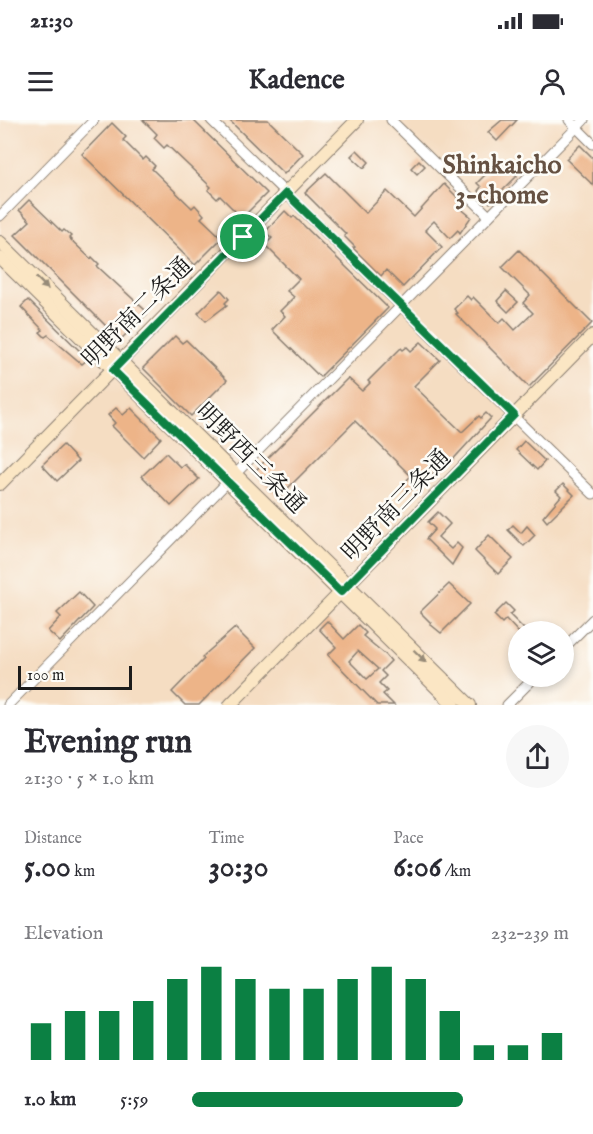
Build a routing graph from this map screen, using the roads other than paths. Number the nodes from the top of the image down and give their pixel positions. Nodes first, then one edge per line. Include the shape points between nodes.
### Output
1 (94, 120) edge
2 (211, 120) edge
3 (357, 120) edge
4 (391, 120) edge
5 (568, 120) edge
6 (584, 120) edge
7 (576, 128) junction
8 (593, 144) edge
9 (286, 193) junction
10 (0, 216) edge
11 (489, 216) junction
12 (0, 242) edge
13 (0, 258) edge
14 (401, 305) junction
15 (593, 335) edge
16 (117, 365) junction
17 (514, 415) junction
18 (232, 478) junction
19 (0, 484) edge
20 (593, 494) edge
21 (344, 589) junction
22 (593, 619) edge
23 (574, 638) edge
24 (525, 687) edge
25 (8, 705) edge
26 (230, 705) edge
27 (454, 705) edge
28 (470, 705) edge
29 (507, 705) edge

1 - 10 street
2 - 9 street
3 - 9 street, 明野南二条通
4 - 11 street
5 - 7 street
6 - 7 street
7 - 8 street
7 - 11 street
9 - 14 street
9 - 16 street, 明野南二条通
11 - 14 street
12 -> 16 street, 明野西三条通
13 - 16 street, 明野西三条通
14 - 17 street
14 - 18 street
15 - 17 street, 明野南三条通
16 - 18 street, 明野西三条通
16 - 19 street, 明野南二条通
17 - 20 street
17 - 21 street, 明野南三条通
18 - 21 street, 明野西三条通
18 - 25 street
21 - 26 street, 明野南三条通
21 - 27 street, 明野西三条通
21 -> 28 street, 明野西三条通
22 - 23 street
24 - 29 street

